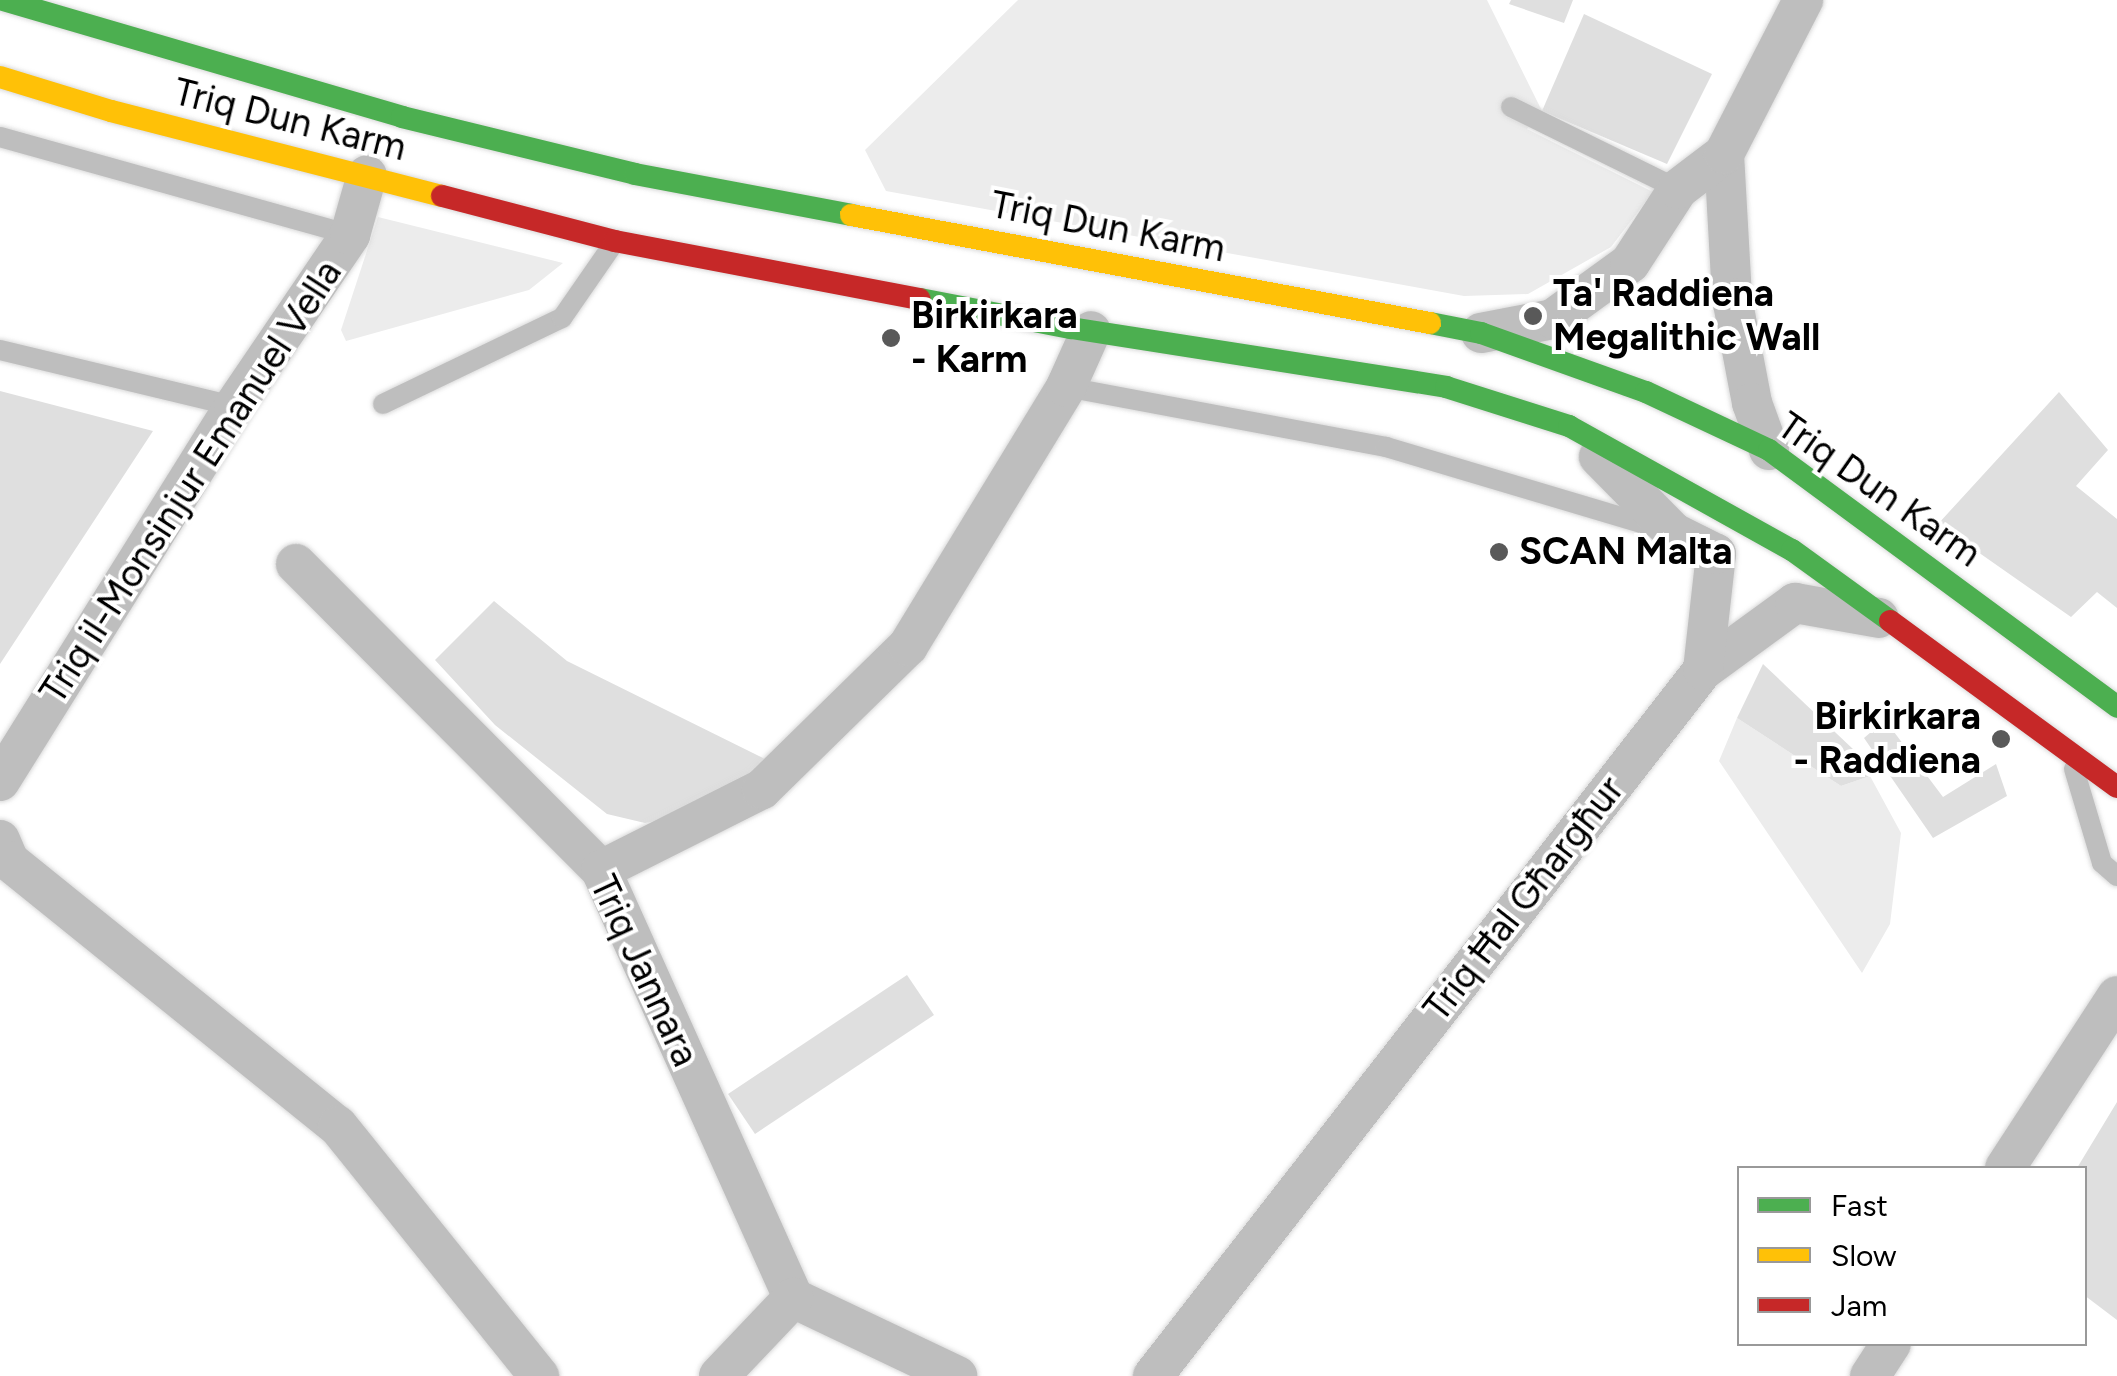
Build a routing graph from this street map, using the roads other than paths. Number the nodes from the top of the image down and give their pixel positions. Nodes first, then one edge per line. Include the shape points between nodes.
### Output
1 (3, 0) edge
2 (1803, 0) edge
3 (0, 77) edge
4 (1512, 107) dead end
5 (0, 137) edge
6 (1724, 154) junction
7 (366, 175) junction
8 (1678, 190) junction
9 (350, 236) junction
10 (615, 241) junction
11 (1091, 331) junction
12 (1481, 334) junction
13 (0, 350) edge
14 (1066, 387) junction
15 (382, 404) dead end
16 (234, 406) junction
17 (1569, 426) junction
18 (1769, 450) junction
19 (1674, 533) junction
20 (296, 564) dead end
21 (1888, 619) junction
22 (1703, 670) junction
23 (2117, 707) edge
24 (2068, 748) junction
25 (0, 781) edge
26 (2117, 787) edge
27 (0, 840) edge
28 (601, 870) junction
29 (2117, 876) edge
30 (2117, 996) edge
31 (2006, 1166) edge
32 (793, 1298) junction
33 (1890, 1346) edge
34 (540, 1376) edge
35 (720, 1376) edge
36 (957, 1376) edge
37 (1152, 1376) edge
38 (1870, 1376) edge

1 - 12 highway, Triq Dun Karm via 402,117 636,174
2 - 6 street
3 - 7 highway, Triq Dun Karm
4 - 8 lane
5 - 9 lane
6 - 8 street
6 - 18 street via 1732,298 1752,404
7 - 9 street, Triq il-Monsinjur Emanuel Vella
7 - 10 highway, Triq Dun Karm
8 - 12 street via 1630,263 1553,319
9 - 16 street, Triq il-Monsinjur Emanuel Vella
10 - 11 highway, Triq Dun Karm
10 - 15 lane via 562,318
11 - 14 street
11 - 17 highway, Triq Dun Karm via 1446,387
12 - 18 highway, Triq Dun Karm via 1646,392
13 - 16 lane
14 - 19 lane via 1386,447
14 - 28 street via 908,646 762,789
16 - 25 street, Triq il-Monsinjur Emanuel Vella
17 - 19 street
17 - 21 highway, Triq Dun Karm via 1792,550
18 - 23 highway, Triq Dun Karm
19 - 22 street via 1716,554
20 - 28 street, Triq Jannara
21 - 22 street, Triq Ħal Għargħur via 1795,603
21 - 24 highway, Triq Dun Karm
22 - 37 street, Triq Ħal Għargħur
24 - 26 highway, Triq Dun Karm
24 - 29 lane via 2102,863
27 - 34 street via 9,861 338,1126
28 - 32 street, Triq Jannara
30 - 31 street
32 - 35 street
32 - 36 street
33 - 38 street

